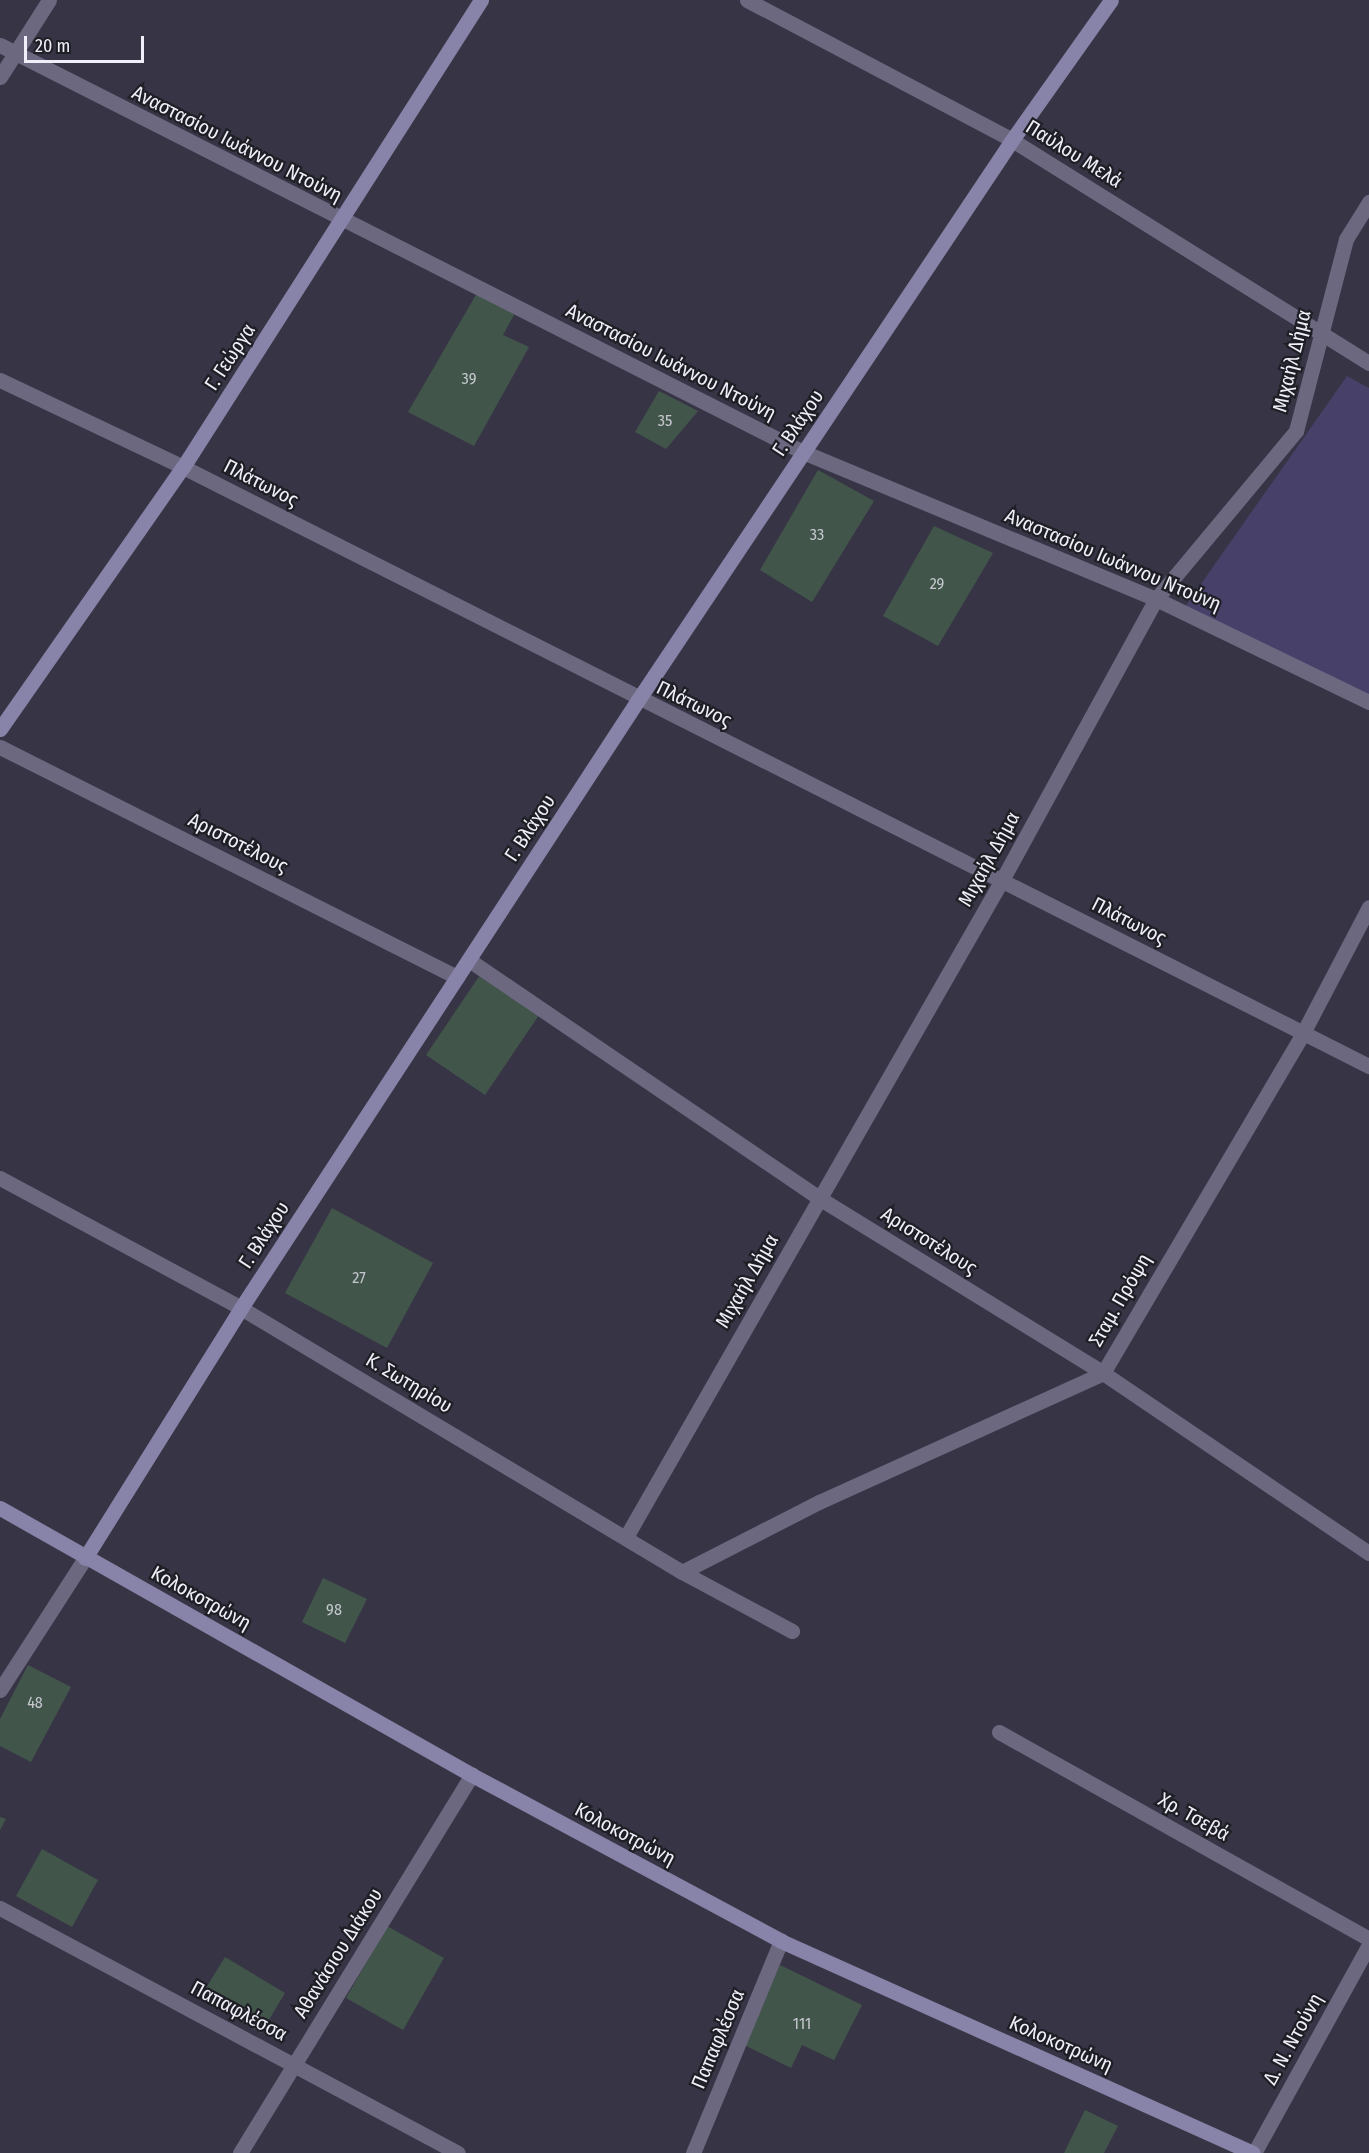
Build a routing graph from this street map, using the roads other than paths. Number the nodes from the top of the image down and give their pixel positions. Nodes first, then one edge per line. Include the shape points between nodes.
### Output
1 (49, 0) edge
2 (481, 0) edge
3 (747, 0) edge
4 (1111, 0) edge
5 (0, 45) edge
6 (16, 54) junction
7 (0, 77) edge
8 (1012, 140) junction
9 (1369, 202) edge
10 (343, 222) junction
11 (1320, 334) junction
12 (1369, 363) edge
13 (0, 380) edge
14 (803, 452) junction
15 (183, 467) junction
16 (1156, 599) junction
17 (638, 700) junction
18 (1369, 702) edge
19 (0, 729) edge
20 (0, 747) edge
21 (1002, 880) junction
22 (1369, 907) edge
23 (469, 960) junction
24 (458, 977) junction
25 (1303, 1033) junction
26 (1369, 1066) edge
27 (0, 1178) edge
28 (819, 1198) junction
29 (241, 1308) junction
30 (1103, 1373) junction
31 (0, 1508) edge
32 (626, 1537) junction
33 (1369, 1553) edge
34 (85, 1558) junction
35 (682, 1572) junction
36 (792, 1631) dead end
37 (0, 1690) edge
38 (999, 1732) dead end
39 (472, 1775) junction
40 (0, 1908) edge
41 (1369, 1939) edge
42 (781, 1941) junction
43 (1369, 1945) edge
44 (294, 2064) junction
45 (240, 2153) edge
46 (458, 2153) edge
47 (693, 2153) edge
48 (1253, 2153) edge

1 - 6 street
2 - 10 street, Γ. Γεώργα
3 - 8 street, Παύλου Μελά
4 - 8 street, Γ. Βλάχου
5 - 6 street, Αναστασίου Ιωάννου Ντούνη
6 - 7 street
6 - 10 street, Αναστασίου Ιωάννου Ντούνη
8 - 11 street, Παύλου Μελά
8 - 14 street, Γ. Βλάχου
9 - 11 street, Μιχαήλ Δήμα via 1346,239
10 - 14 street, Αναστασίου Ιωάννου Ντούνη
10 - 15 street, Γ. Γεώργα
11 - 12 street, Παύλου Μελά
11 - 16 street, Μιχαήλ Δήμα via 1296,431
13 - 15 street, Πλάτωνος
14 - 16 street, Αναστασίου Ιωάννου Ντούνη
14 - 17 street, Γ. Βλάχου
15 - 17 street, Πλάτωνος
15 - 19 street, Γ. Γεώργα
16 - 18 street, Αναστασίου Ιωάννου Ντούνη
16 - 21 street, Μιχαήλ Δήμα
17 - 21 street, Πλάτωνος
17 - 23 street, Γ. Βλάχου
20 - 24 street, Αριστοτέλους
21 - 25 street, Πλάτωνος
21 - 28 street, Μιχαήλ Δήμα
22 - 25 street, Σταμ. Πρόψη
23 - 24 street, Γ. Βλάχου
23 - 28 street, Αριστοτέλους
24 - 29 street, Γ. Βλάχου
25 - 26 street, Πλάτωνος
25 - 30 street, Σταμ. Πρόψη
27 - 29 street, Κ. Σωτηρίου
28 - 30 street, Αριστοτέλους
28 - 32 street, Μιχαήλ Δήμα
29 - 32 street, Κ. Σωτηρίου
29 - 34 street, Γ. Βλάχου
30 - 33 street, Αριστοτέλους
30 - 35 street, Σταμ. Πρόψη via 819,1502
31 - 34 street, Κολοκοτρώνη
32 - 35 street, Κ. Σωτηρίου
34 - 37 street, Γ. Βλάχου
34 - 39 street, Κολοκοτρώνη
35 - 36 street, Κ. Σωτηρίου
38 - 41 street, Χρ. Τσεβά
39 - 42 street, Κολοκοτρώνη
39 - 44 street, Αθανάσιου Διάκου
40 - 44 street, Παπαφλέσσα
42 - 47 street, Παπαφλέσσα
42 - 48 street, Κολοκοτρώνη
43 - 48 street, Δ. Ν. Ντούνη
44 - 45 street, Αθανάσιου Διάκου
44 - 46 street, Παπαφλέσσα

